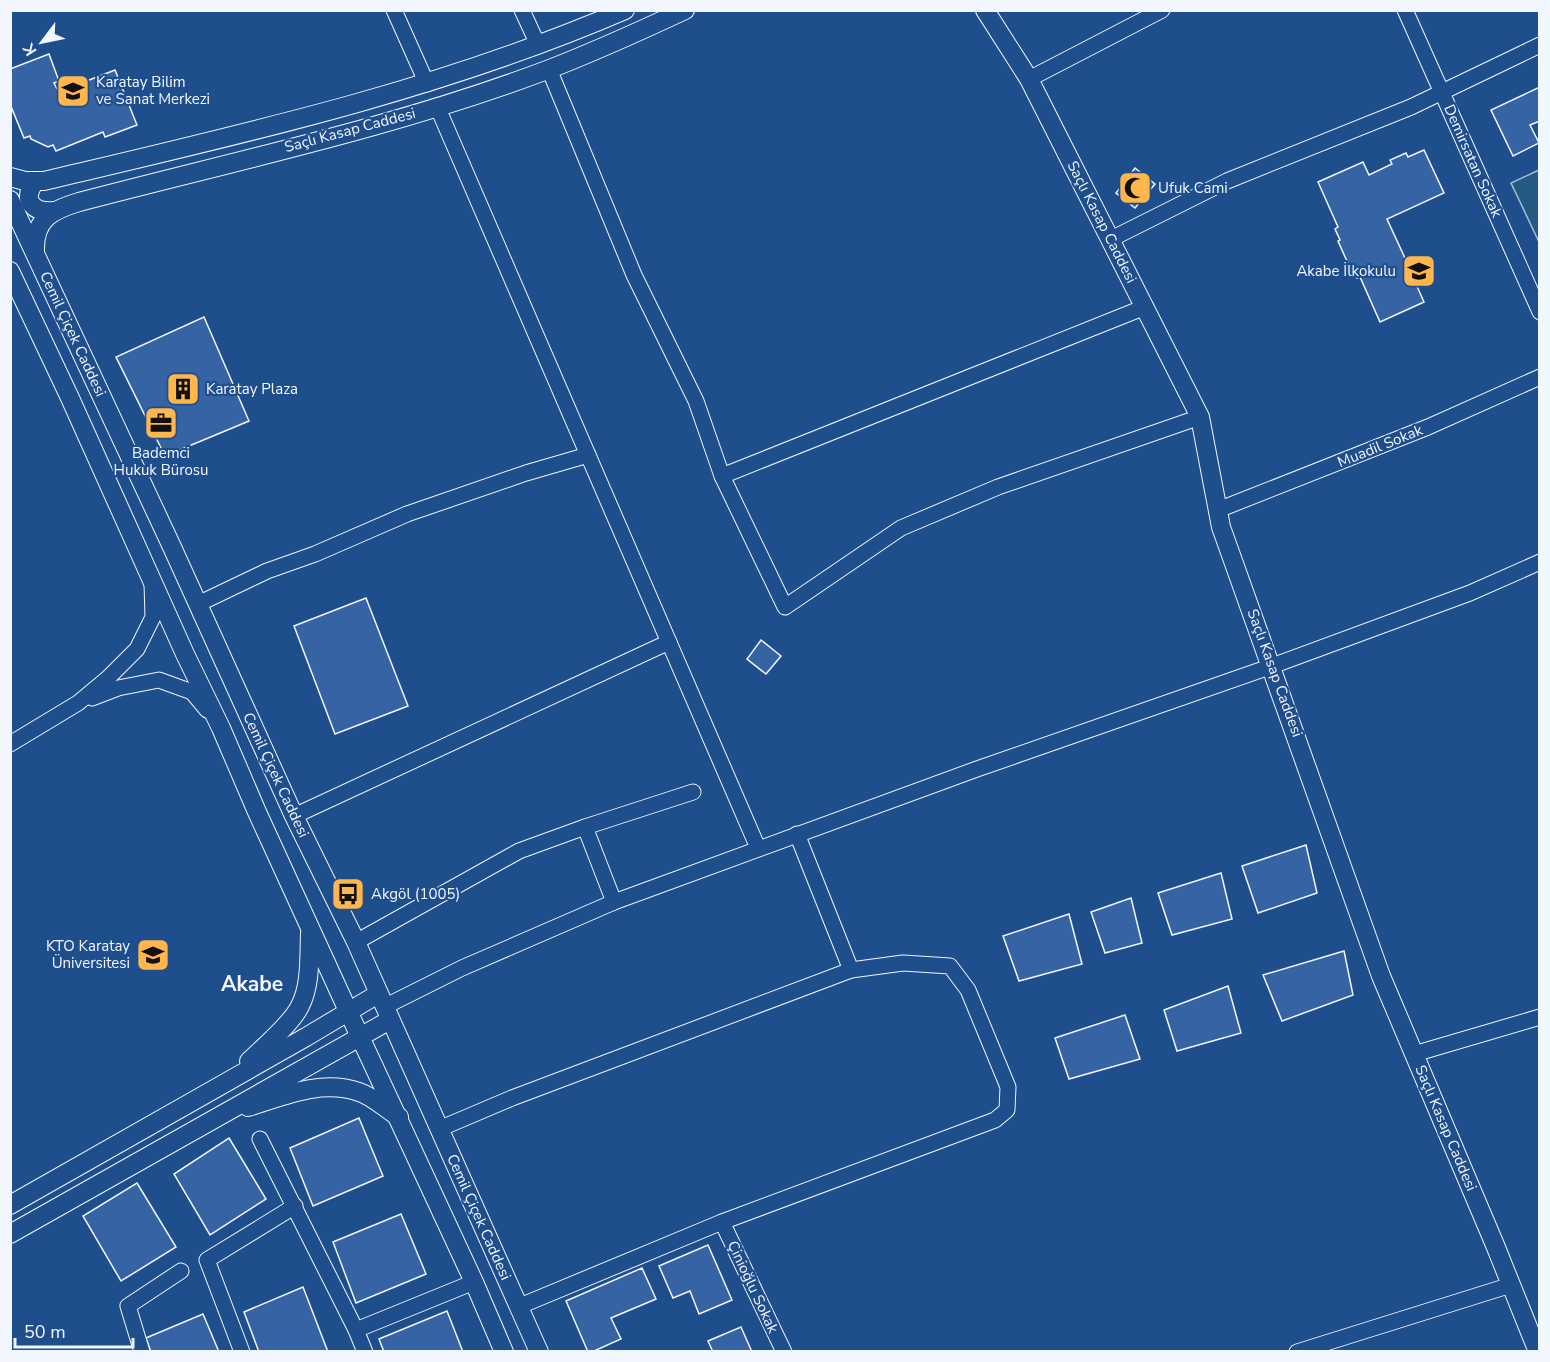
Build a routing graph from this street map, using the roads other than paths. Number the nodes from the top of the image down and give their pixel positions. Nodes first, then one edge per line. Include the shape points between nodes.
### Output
1 (394, 10) edge
2 (522, 10) edge
3 (625, 10) edge
4 (685, 10) edge
5 (985, 10) edge
6 (1162, 10) edge
7 (1405, 10) edge
8 (538, 45) junction
9 (1539, 45) edge
10 (549, 69) junction
11 (1029, 80) junction
12 (427, 84) junction
13 (1442, 92) junction
14 (437, 106) junction
15 (10, 177) edge
16 (35, 182) junction
17 (10, 200) edge
18 (54, 211) junction
19 (1111, 239) junction
20 (35, 253) junction
21 (10, 271) edge
22 (1145, 308) junction
23 (1539, 312) edge
24 (1539, 377) edge
25 (1200, 417) junction
26 (588, 455) junction
27 (722, 476) junction
28 (1218, 510) junction
29 (1539, 562) edge
30 (152, 577) junction
31 (198, 604) junction
32 (669, 642) junction
33 (1272, 666) junction
34 (78, 703) junction
35 (221, 728) junction
36 (10, 744) edge
37 (693, 792) dead end
38 (294, 816) junction
39 (585, 826) junction
40 (798, 834) junction
41 (758, 848) junction
42 (614, 902) junction
43 (310, 928) junction
44 (356, 942) junction
45 (851, 969) junction
46 (384, 1007) junction
47 (349, 1012) junction
48 (1539, 1017) edge
49 (361, 1035) junction
50 (1414, 1054) junction
51 (222, 1085) junction
52 (218, 1116) junction
53 (399, 1117) junction
54 (439, 1129) junction
55 (260, 1139) dead end
56 (10, 1205) edge
57 (295, 1206) junction
58 (723, 1222) junction
59 (10, 1234) edge
60 (181, 1270) dead end
61 (474, 1282) junction
62 (1511, 1285) junction
63 (520, 1306) junction
64 (356, 1330) junction
65 (1537, 1342) edge
66 (141, 1352) edge
67 (242, 1352) edge
68 (365, 1352) edge
69 (504, 1352) edge
70 (538, 1352) edge
71 (784, 1352) edge
72 (1297, 1352) edge

1 - 12 street
2 - 8 street
3 - 8 street, Saçlı Kasap Caddesi
4 - 10 street, Saçlı Kasap Caddesi
5 - 11 street, Saçlı Kasap Caddesi
6 - 11 street
7 - 13 street, Demirsatan Sokak
8 - 12 street, Saçlı Kasap Caddesi
9 - 13 street
10 - 14 street, Saçlı Kasap Caddesi
10 - 27 street via 634,275 696,401
11 - 19 street, Saçlı Kasap Caddesi
12 - 16 street, Saçlı Kasap Caddesi
13 - 19 street via 1227,181
13 - 23 street, Demirsatan Sokak
14 - 18 street, Saçlı Kasap Caddesi
14 - 26 street
15 - 16 street, Saçlı Kasap Caddesi
16 - 18 street via 28,196 33,206
17 - 20 street, Cemil Çiçek Caddesi
18 - 20 street via 38,229
19 - 22 street, Saçlı Kasap Caddesi
20 - 31 street, Cemil Çiçek Caddesi
21 - 30 street, Cemil Çiçek Caddesi
22 - 25 street, Saçlı Kasap Caddesi
22 - 27 street
24 - 28 street, Muadil Sokak via 1428,427
25 - 27 street via 998,487 901,528 785,606
25 - 28 street, Saçlı Kasap Caddesi
26 - 31 street via 407,514 267,571
26 - 32 street
28 - 33 street, Saçlı Kasap Caddesi
29 - 33 street via 1470,593
30 - 34 street via 153,617 137,649
30 - 35 street, Cemil Çiçek Caddesi
31 - 38 street, Cemil Çiçek Caddesi
32 - 38 street
32 - 41 street
33 - 40 street
33 - 50 street, Saçlı Kasap Caddesi via 1381,976
34 - 35 street via 118,688 159,680 192,692
34 - 36 street
35 - 43 street, Cemil Çiçek Caddesi
37 - 39 street
38 - 44 street, Cemil Çiçek Caddesi
39 - 42 street
39 - 44 street via 519,851
40 - 41 street
40 - 45 street
41 - 42 street
42 - 46 street via 462,968
43 - 47 street, Cemil Çiçek Caddesi
43 - 51 street via 309,975 300,1007 270,1042
44 - 46 street, Cemil Çiçek Caddesi
45 - 54 street
45 - 58 street via 903,963 950,966 968,990 1008,1087 1007,1110 995,1120
46 - 47 street
46 - 49 street
46 - 54 street, Cemil Çiçek Caddesi
47 - 49 street, Cemil Çiçek Caddesi
47 - 51 street
48 - 50 street
49 - 52 street
49 - 53 street, Cemil Çiçek Caddesi
50 - 62 street, Saçlı Kasap Caddesi
51 - 56 street
52 - 53 street via 313,1088 336,1087 360,1092
52 - 59 street
53 - 61 street, Cemil Çiçek Caddesi
54 - 63 street, Cemil Çiçek Caddesi
55 - 57 street
57 - 64 street
57 - 67 street via 207,1260
58 - 63 street
58 - 71 street, Çinioğlu Sokak
60 - 66 street via 128,1306
61 - 64 street
61 - 69 street, Cemil Çiçek Caddesi
62 - 65 street, Saçlı Kasap Caddesi
62 - 72 street
63 - 70 street, Cemil Çiçek Caddesi
64 - 68 street

